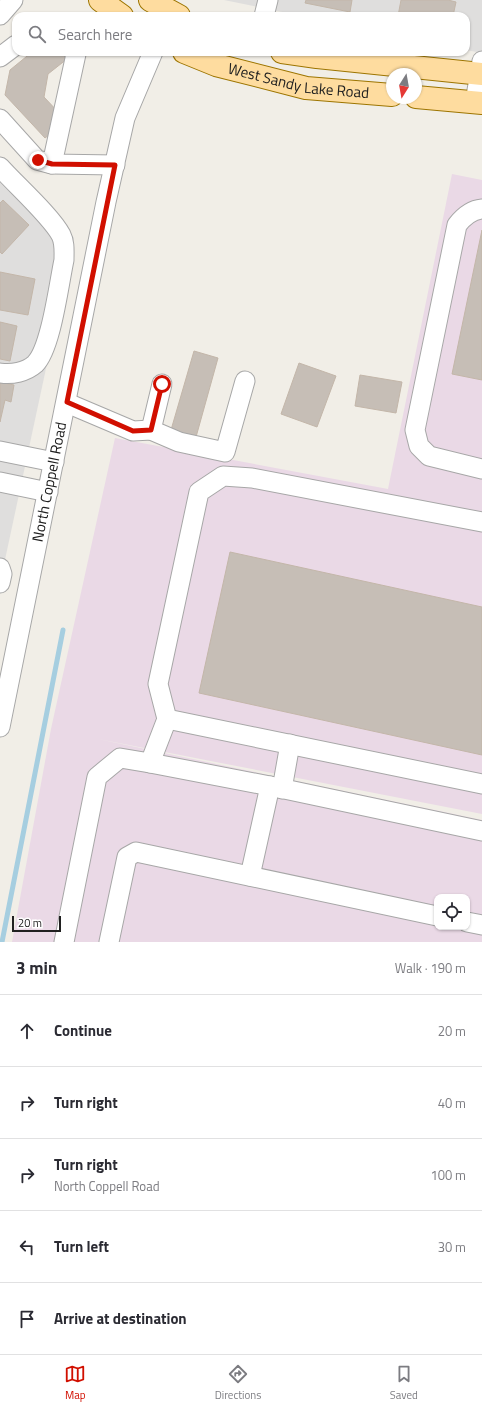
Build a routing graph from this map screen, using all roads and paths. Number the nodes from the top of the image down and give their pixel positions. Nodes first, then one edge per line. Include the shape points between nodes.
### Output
1 (13, 0) edge
2 (100, 0) edge
3 (150, 0) edge
4 (268, 0) edge
5 (116, 12) edge
6 (168, 12) edge
7 (265, 12) edge
8 (0, 15) edge
9 (12, 48) edge
10 (76, 56) edge
11 (151, 56) edge
12 (194, 56) edge
13 (311, 56) edge
14 (0, 57) edge
15 (481, 70) edge
16 (386, 95) edge
17 (422, 98) edge
18 (478, 103) edge
19 (0, 119) edge
20 (52, 164) junction
21 (115, 165) junction
22 (0, 167) edge
23 (482, 209) edge
24 (0, 373) edge
25 (245, 381) dead end
26 (162, 384) dead end
27 (67, 402) junction
28 (151, 430) junction
29 (0, 451) edge
30 (54, 462) junction
31 (482, 469) edge
32 (0, 482) edge
33 (48, 492) junction
34 (482, 522) edge
35 (0, 568) edge
36 (0, 583) edge
37 (167, 719) junction
38 (0, 728) edge
39 (290, 744) junction
40 (150, 763) junction
41 (482, 784) edge
42 (276, 788) junction
43 (482, 831) edge
44 (250, 876) junction
45 (434, 915) edge
46 (470, 923) edge
47 (482, 925) edge
48 (64, 942) edge
49 (109, 942) edge

1 - 8 street
2 - 5 main road
3 - 6 main road
4 - 7 street
9 - 14 street
10 - 20 street
11 - 21 street, North Coppell Road via 125,118
12 - 16 main road, West Sandy Lake Road via 216,65 306,88
13 - 15 main road, West Sandy Lake Road
15 - 18 street
17 - 18 main road
19 - 20 street via 38,160
20 - 21 street
21 - 27 street, North Coppell Road
22 - 24 street via 54,224 64,246 64,260 50,330 43,351 35,364 21,372
23 - 31 street via 463,217 457,224 415,430 419,446 429,456
25 - 28 street via 225,452 179,442
26 - 28 street
27 - 28 street via 133,431
27 - 30 street, North Coppell Road
29 - 30 street
30 - 33 street, North Coppell Road
32 - 33 street
33 - 38 street, North Coppell Road
34 - 37 street via 252,478 223,476 199,492 158,684
35 - 36 street
37 - 39 street
37 - 40 street
39 - 41 street
39 - 42 street
40 - 42 street
40 - 48 street via 120,758 97,777
42 - 43 street
42 - 44 street
44 - 45 street
44 - 49 street via 136,852 128,857
46 - 47 street

